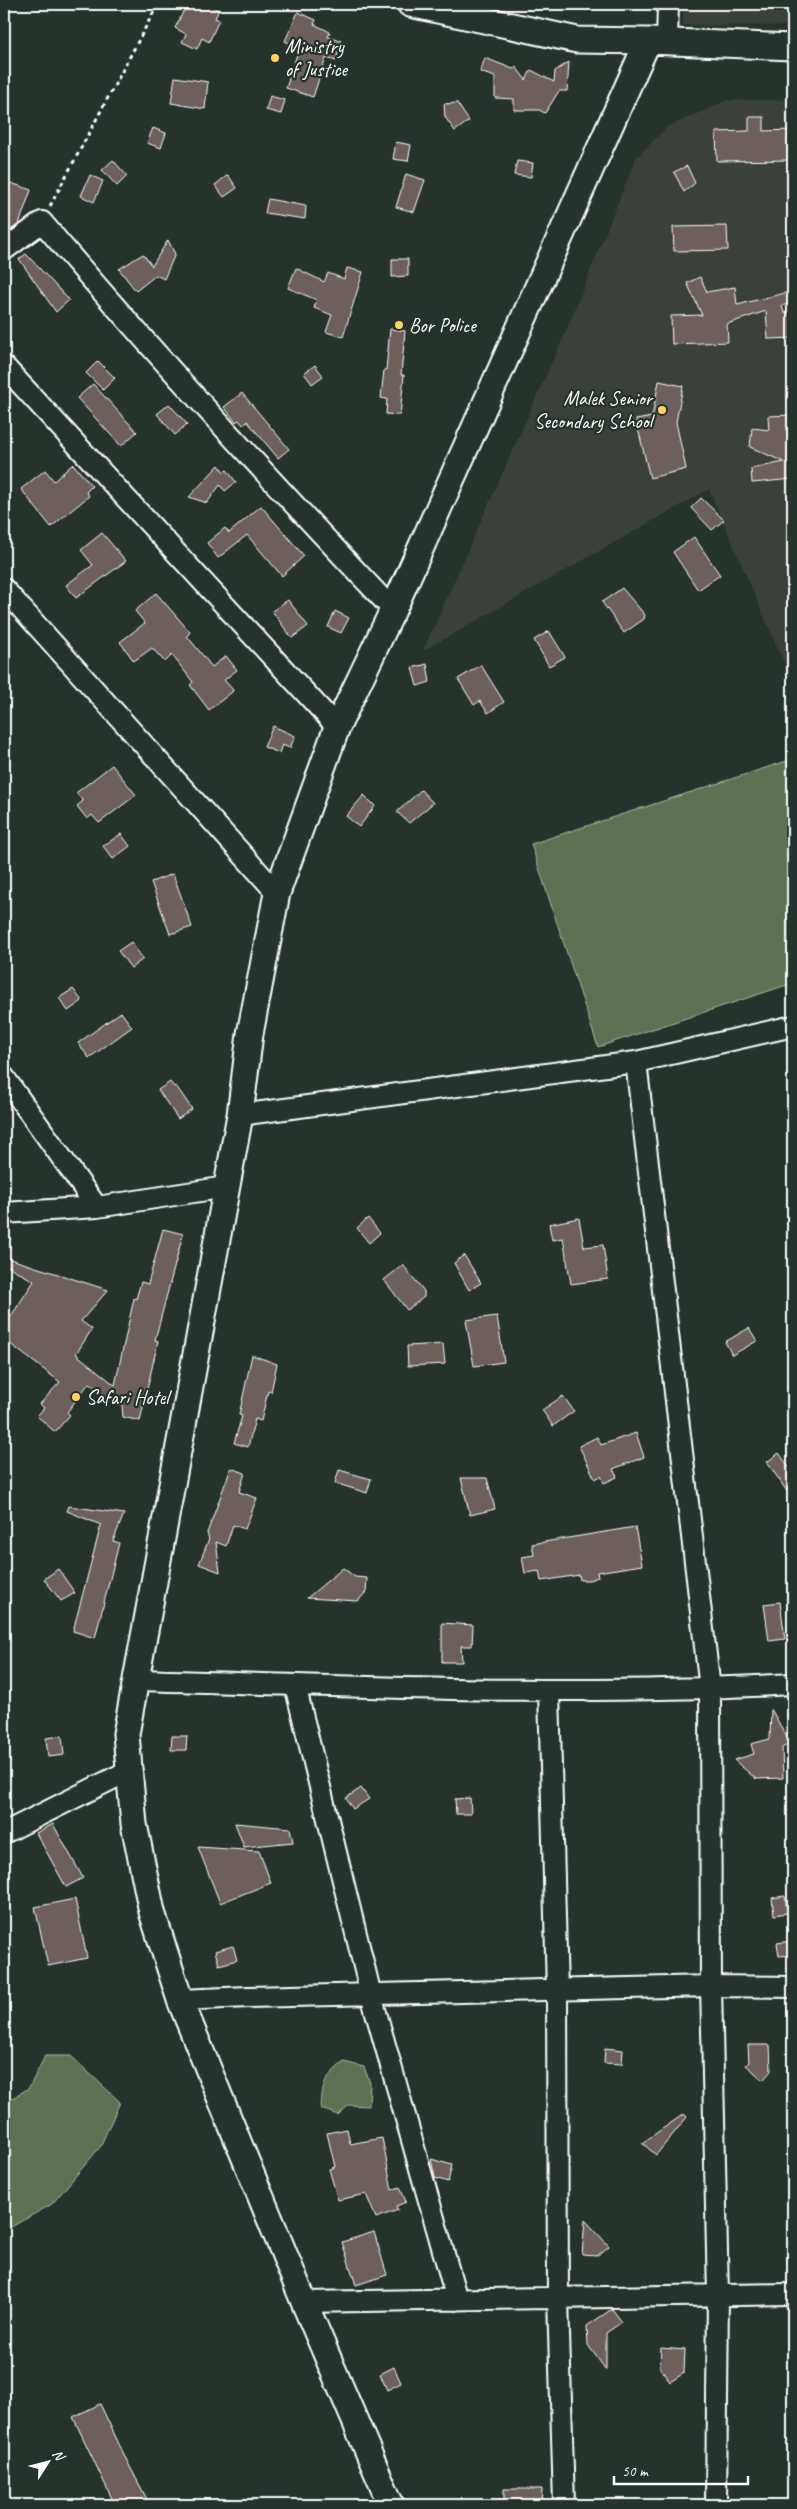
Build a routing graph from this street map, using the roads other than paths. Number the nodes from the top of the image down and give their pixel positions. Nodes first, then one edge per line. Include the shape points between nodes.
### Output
1 (410, 4) edge
2 (668, 4) edge
3 (658, 42) junction
4 (793, 47) edge
5 (4, 250) edge
6 (4, 366) edge
7 (4, 589) edge
8 (393, 610) junction
9 (337, 727) junction
10 (277, 893) junction
11 (793, 1026) edge
12 (636, 1062) junction
13 (4, 1077) edge
14 (240, 1115) junction
15 (226, 1187) junction
16 (98, 1207) junction
17 (4, 1213) edge
18 (134, 1680) junction
19 (793, 1684) edge
20 (295, 1685) junction
21 (710, 1689) junction
22 (549, 1691) junction
23 (128, 1771) junction
24 (4, 1833) edge
25 (711, 1986) junction
26 (793, 1987) edge
27 (557, 1991) junction
28 (371, 1995) junction
29 (180, 2000) junction
30 (793, 2294) edge
31 (718, 2295) junction
32 (558, 2298) junction
33 (457, 2300) junction
34 (304, 2302) junction
35 (391, 2505) edge
36 (564, 2505) edge
37 (716, 2505) edge

1 - 3 street via 576,40
2 - 3 street
3 - 4 street
3 - 8 street
5 - 8 street via 42,222 112,304
6 - 9 street
7 - 10 street
8 - 9 street
9 - 10 street
10 - 14 street via 250,1034
11 - 12 street
12 - 14 street
12 - 21 street
13 - 16 street
14 - 15 street
15 - 16 street
15 - 18 street
16 - 17 street
18 - 20 street
18 - 23 street via 126,1734
19 - 21 street
20 - 22 street
20 - 28 street
21 - 22 street
21 - 25 street
22 - 27 street
23 - 24 street
23 - 29 street via 134,1824 152,1912
25 - 26 street
25 - 27 street
25 - 31 street
27 - 28 street
27 - 32 street
28 - 29 street
28 - 33 street
29 - 34 street
30 - 31 street
31 - 32 street
31 - 37 street
32 - 33 street
32 - 36 street
33 - 34 street
34 - 35 street

